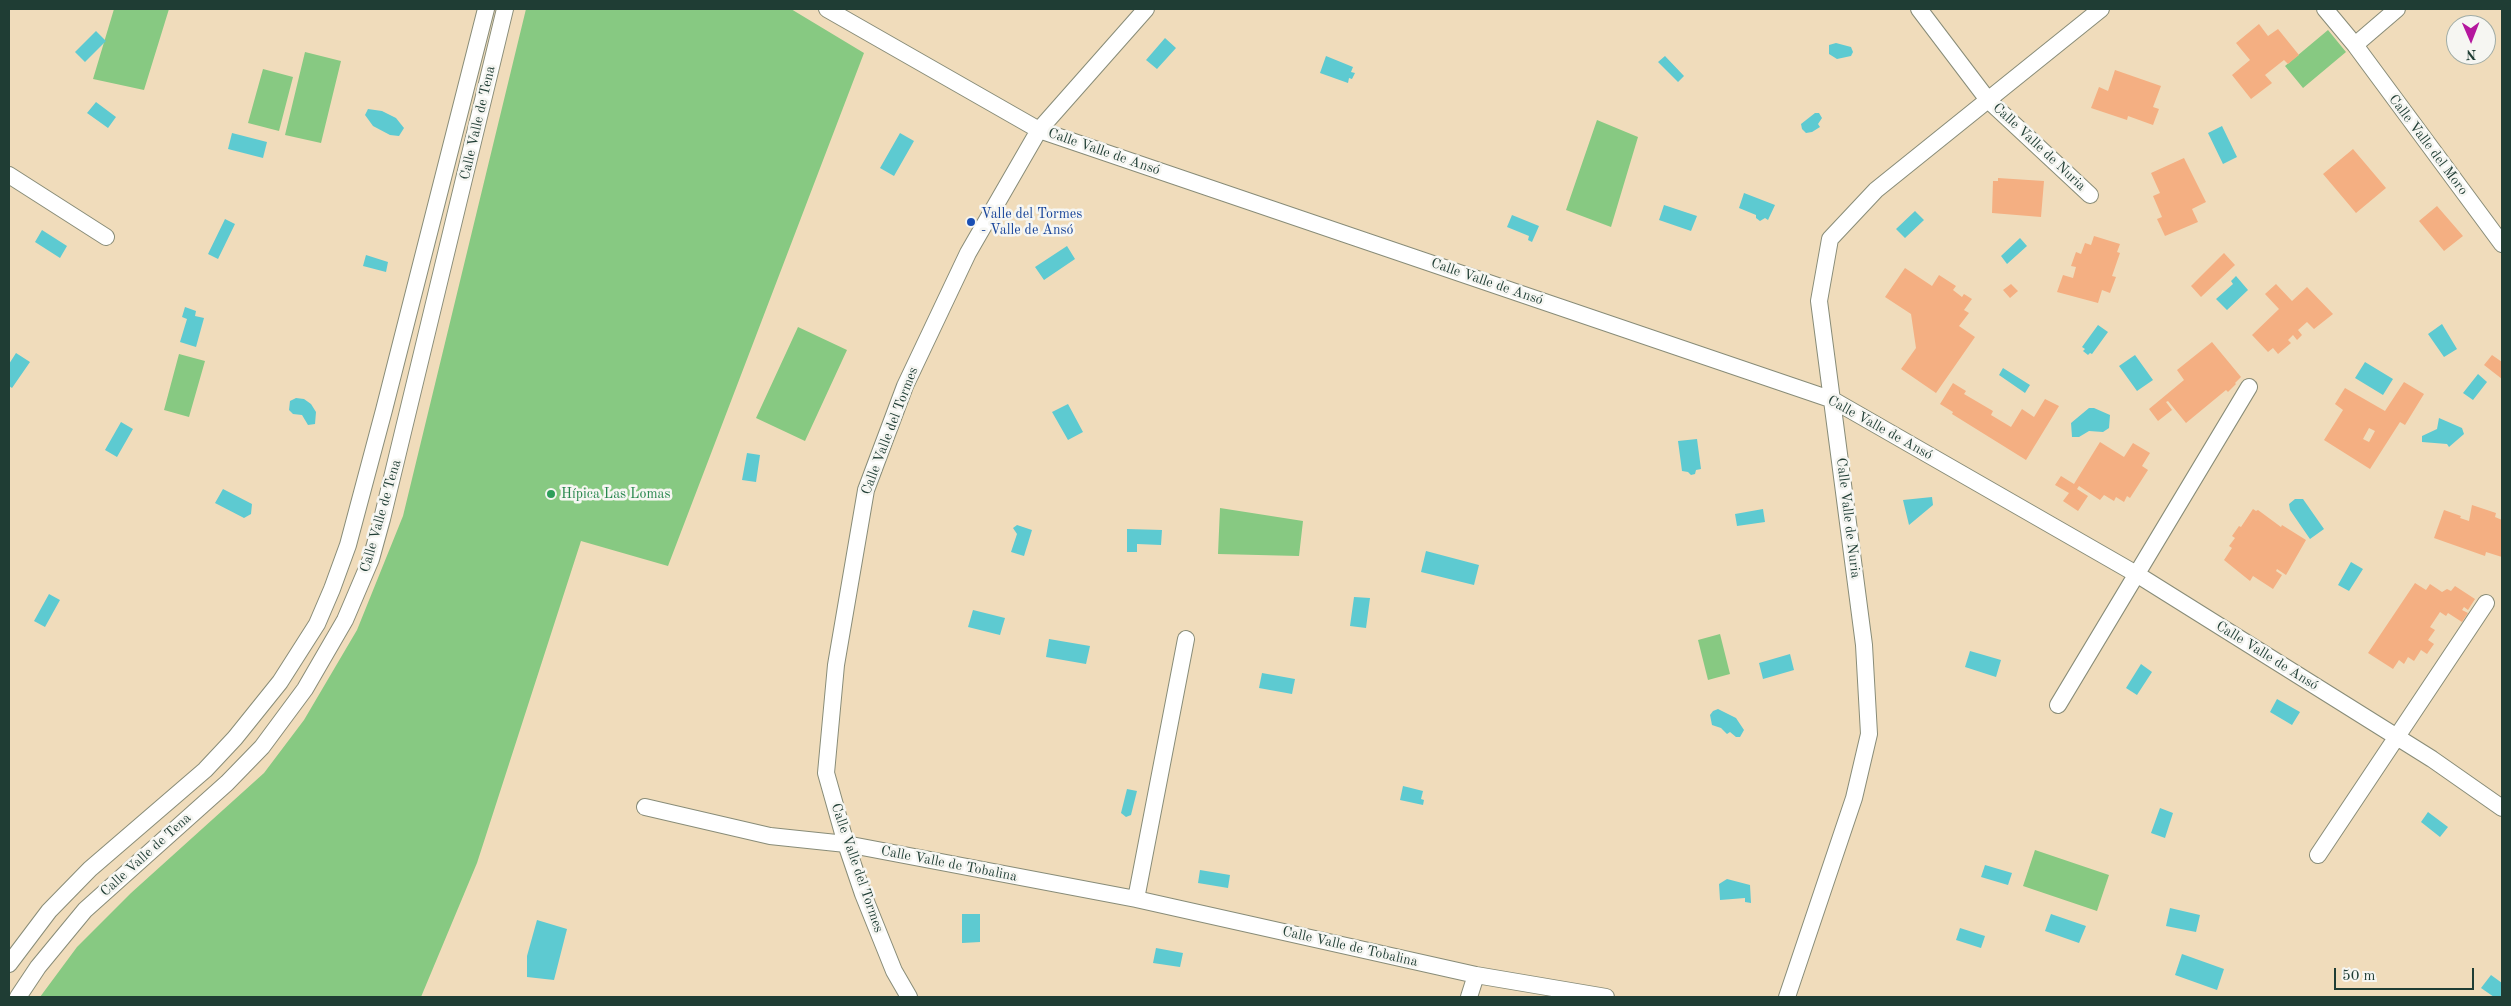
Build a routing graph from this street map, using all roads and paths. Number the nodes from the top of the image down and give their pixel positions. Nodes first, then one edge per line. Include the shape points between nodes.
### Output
1 (486, 9) edge
2 (505, 9) edge
3 (827, 9) edge
4 (1146, 9) edge
5 (1919, 9) edge
6 (2101, 9) edge
7 (2326, 9) edge
8 (2397, 9) edge
9 (2355, 45) junction
10 (1988, 100) junction
11 (1039, 130) junction
12 (9, 175) edge
13 (2090, 195) dead end
14 (106, 237) dead end
15 (2502, 244) edge
16 (2249, 387) dead end
17 (1833, 400) junction
18 (2138, 575) junction
19 (2486, 603) dead end
20 (1186, 639) dead end
21 (2058, 704) dead end
22 (2396, 736) junction
23 (645, 807) dead end
24 (2502, 808) edge
25 (846, 844) junction
26 (2318, 854) dead end
27 (1136, 899) junction
28 (9, 964) edge
29 (1476, 975) junction
30 (18, 997) edge
31 (909, 997) edge
32 (1469, 997) edge
33 (1606, 997) edge
34 (1786, 997) edge

1 - 28 street, Calle Valle de Tena via 350,536 317,624 280,682 235,738 205,770 83,876 49,911
2 - 30 street, Calle Valle de Tena via 382,519 371,559 345,620 305,689 262,747 227,783 85,910
3 - 11 street, Calle Valle de Ansó
4 - 11 street, Calle Valle del Tormes
5 - 10 street, Calle Valle de Nuria
6 - 10 street, Calle Valle de Nuria
7 - 9 street, Calle Valle del Moro
8 - 9 street
9 - 15 street, Calle Valle del Moro
10 - 13 street, Calle Valle de Nuria
10 - 17 street, Calle Valle de Nuria via 1876,190 1830,239 1819,300
11 - 17 street, Calle Valle de Ansó
11 - 25 street, Calle Valle del Tormes via 968,253 905,386 866,490 836,665 826,773
12 - 14 street
16 - 18 street
17 - 18 street, Calle Valle de Ansó
17 - 34 street, Calle Valle de Nuria via 1864,645 1869,734 1854,798
18 - 21 street
18 - 22 street, Calle Valle de Ansó
19 - 22 street
20 - 27 street
22 - 24 street, Calle Valle de Ansó
22 - 26 street
23 - 25 street, Calle Valle de Tobalina via 770,836
25 - 27 street, Calle Valle de Tobalina
25 - 31 street, Calle Valle del Tormes via 894,971
27 - 29 street, Calle Valle de Tobalina
29 - 32 street
29 - 33 street, Calle Valle de Tobalina

